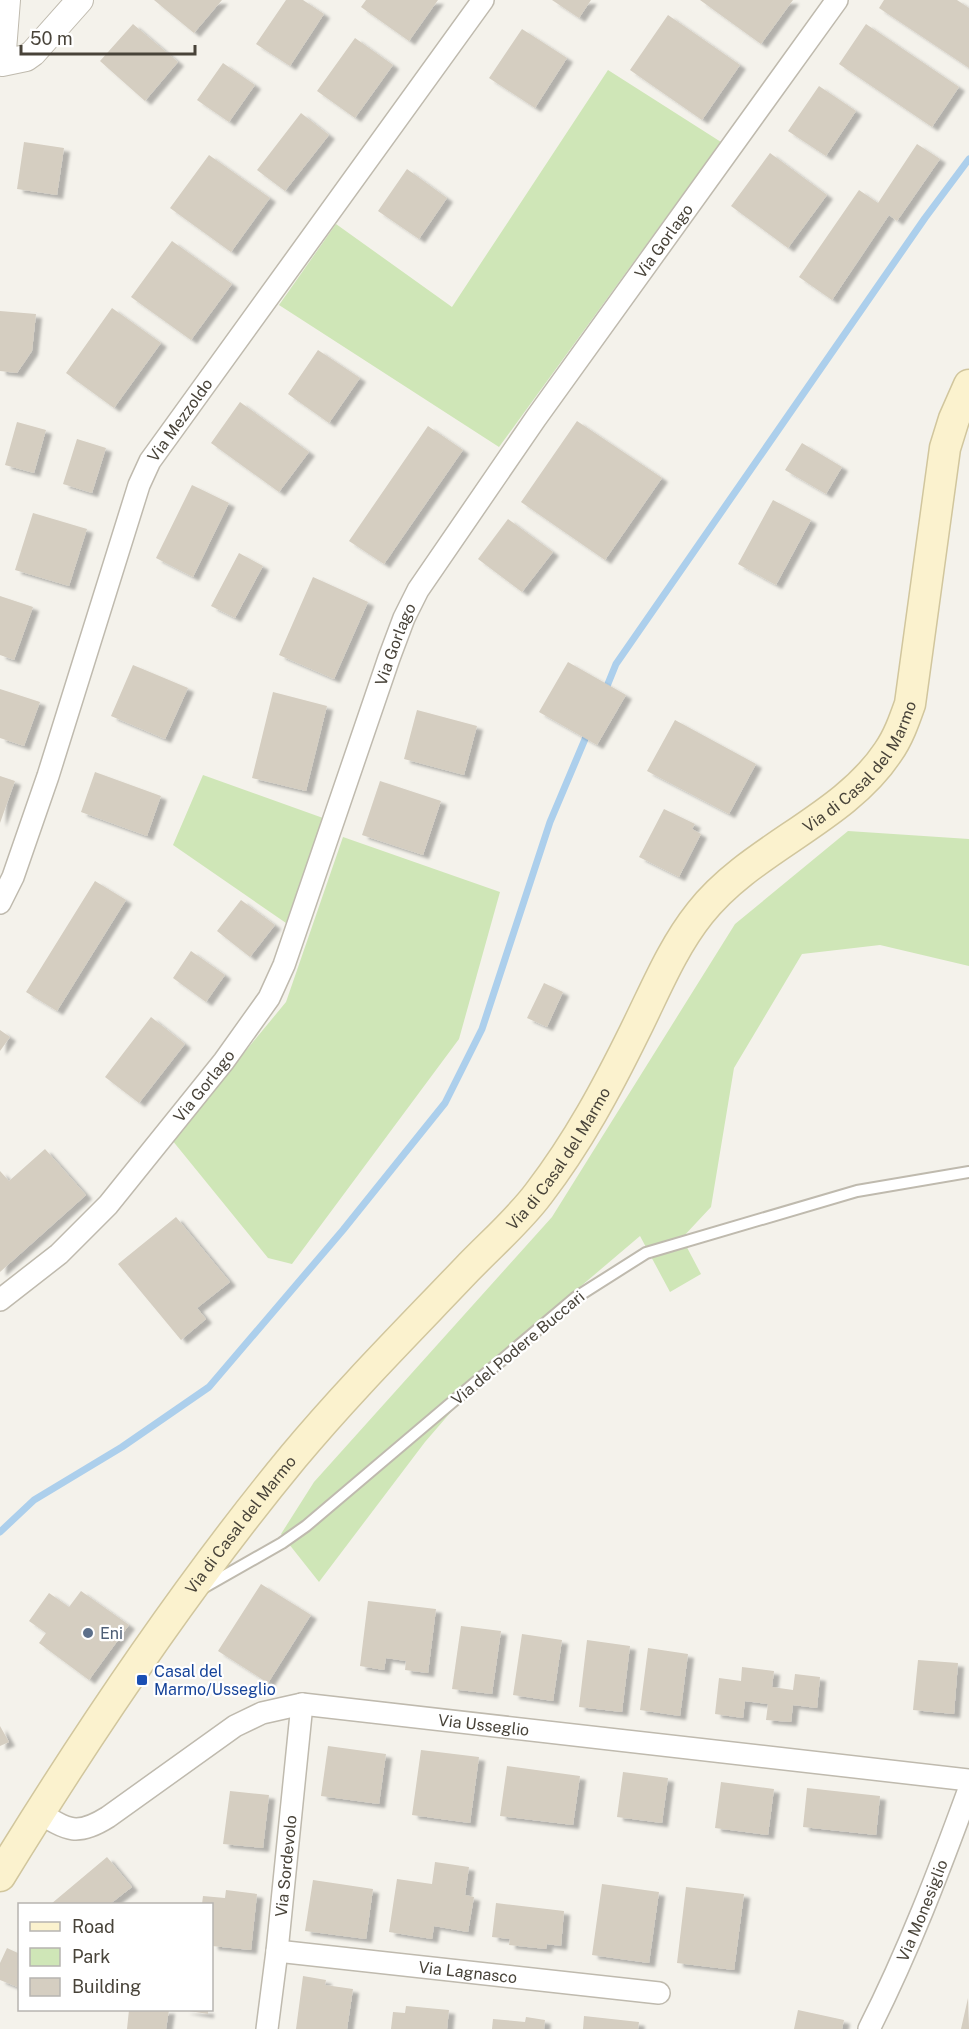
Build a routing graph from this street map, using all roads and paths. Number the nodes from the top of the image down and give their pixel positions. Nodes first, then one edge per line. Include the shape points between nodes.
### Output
1 (7, 0) edge
2 (80, 0) edge
3 (483, 0) edge
4 (837, 0) edge
5 (1, 70) edge
6 (969, 385) edge
7 (0, 903) edge
8 (969, 1172) edge
9 (0, 1300) edge
10 (183, 1600) junction
11 (302, 1704) junction
12 (969, 1780) edge
13 (969, 1789) edge
14 (39, 1812) junction
15 (0, 1876) edge
16 (278, 1951) junction
17 (659, 1993) dead end
18 (267, 2029) edge
19 (869, 2029) edge

1 - 5 street
2 - 5 street via 33,53
3 - 7 street, Via Mezzoldo via 146,469 14,877
4 - 9 street, Via Gorlago via 536,418 418,590 389,658 281,974 269,998 224,1061 108,1205 59,1254
6 - 10 main road, Via di Casal del Marmo via 945,448 910,704 890,750 848,796 737,876 699,914 672,956 582,1132 536,1197 294,1455
8 - 10 lane, Via del Podere Buccari via 857,1191 646,1253 575,1298 282,1544
10 - 14 main road, Via di Casal del Marmo
11 - 12 street, Via Usseglio
11 - 14 street, Via Usseglio via 276,1708 242,1722 88,1828 62,1827
11 - 16 street, Via Sordevolo
13 - 19 street, Via Monesiglio via 933,1886
14 - 15 main road, Via di Casal del Marmo
16 - 17 street, Via Lagnasco
16 - 18 street, Via Sordevolo

